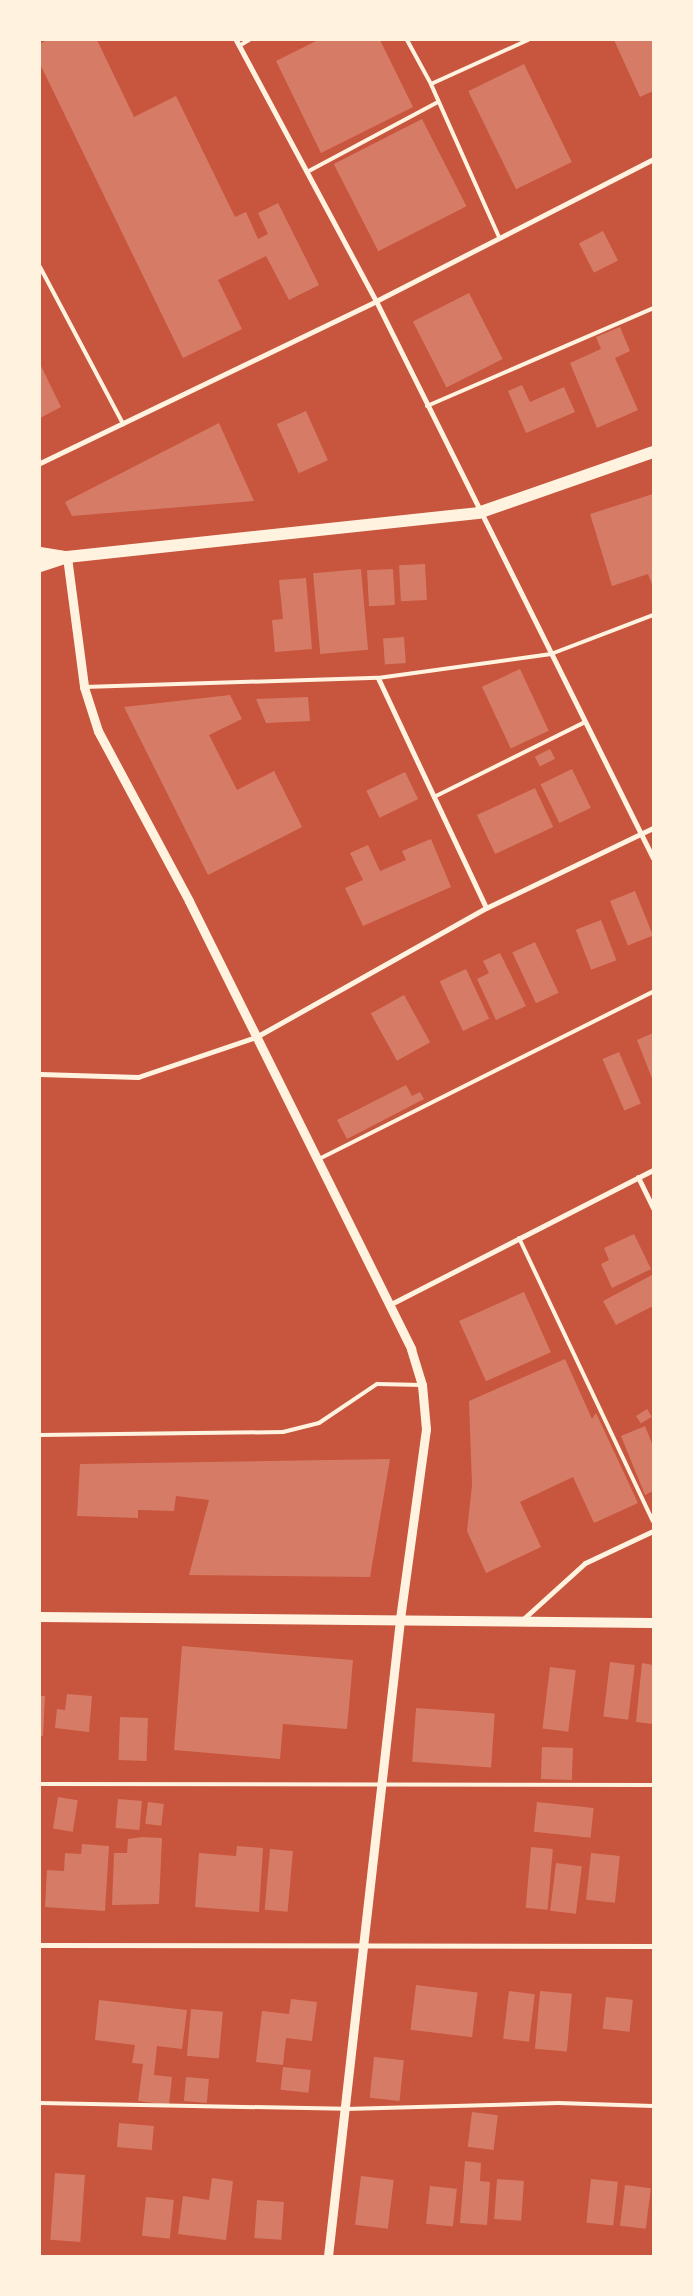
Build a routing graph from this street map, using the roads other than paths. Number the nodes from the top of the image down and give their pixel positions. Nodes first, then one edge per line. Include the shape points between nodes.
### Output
1 (236, 40) edge
2 (249, 40) edge
3 (407, 40) edge
4 (528, 40) edge
5 (239, 46) junction
6 (431, 84) junction
7 (438, 102) junction
8 (653, 159) edge
9 (306, 172) junction
10 (499, 238) junction
11 (40, 266) edge
12 (376, 301) junction
13 (653, 308) edge
14 (426, 406) junction
15 (123, 424) junction
16 (653, 452) edge
17 (40, 463) edge
18 (478, 513) junction
19 (40, 553) edge
20 (67, 557) junction
21 (40, 566) edge
22 (653, 615) edge
23 (551, 654) junction
24 (378, 678) junction
25 (84, 687) junction
26 (585, 722) junction
27 (434, 797) junction
28 (653, 828) edge
29 (641, 834) junction
30 (653, 858) edge
31 (486, 908) junction
32 (653, 992) edge
33 (256, 1037) junction
34 (40, 1074) edge
35 (317, 1160) junction
36 (653, 1170) edge
37 (638, 1177) junction
38 (653, 1208) edge
39 (519, 1238) junction
40 (389, 1305) junction
41 (422, 1385) junction
42 (40, 1435) edge
43 (653, 1521) edge
44 (653, 1531) edge
45 (40, 1617) edge
46 (400, 1620) junction
47 (521, 1621) junction
48 (653, 1623) edge
49 (40, 1784) edge
50 (653, 1785) edge
51 (381, 1787) junction
52 (364, 1944) junction
53 (40, 1945) edge
54 (653, 1946) edge
55 (40, 2104) edge
56 (653, 2106) edge
57 (345, 2109) junction
58 (328, 2256) edge

1 - 5 street
2 - 5 lane
3 - 6 lane
4 - 6 lane
5 - 9 street
6 - 7 lane
7 - 9 lane
7 - 10 lane
8 - 10 street
9 - 12 street
10 - 12 street
11 - 15 lane
12 - 14 street
12 - 15 street
13 - 14 lane
14 - 18 street
15 - 17 street
16 - 18 main road
18 - 20 main road
18 - 23 street
19 - 20 main road
20 - 21 main road
20 - 25 street
22 - 23 lane
23 - 24 lane
23 - 26 street
24 - 25 lane
24 - 27 street
25 - 33 street via 120,778
26 - 27 lane
26 - 29 street
27 - 31 street
28 - 29 street
29 - 30 street
29 - 31 street
31 - 33 street
32 - 35 lane
33 - 34 street via 138,1077
33 - 35 street
35 - 40 street
36 - 37 street
37 - 38 street
37 - 39 street
39 - 40 street
39 - 43 lane
40 - 41 street via 411,1349
41 - 42 lane via 378,1384 318,1423 283,1432
41 - 46 street via 426,1429
44 - 47 street via 585,1563
45 - 46 main road
46 - 47 main road
46 - 51 street
47 - 48 main road
49 - 51 lane
50 - 51 lane
51 - 52 street
52 - 53 street
52 - 54 street
52 - 57 street
55 - 57 lane
56 - 57 lane via 558,2103
57 - 58 street

